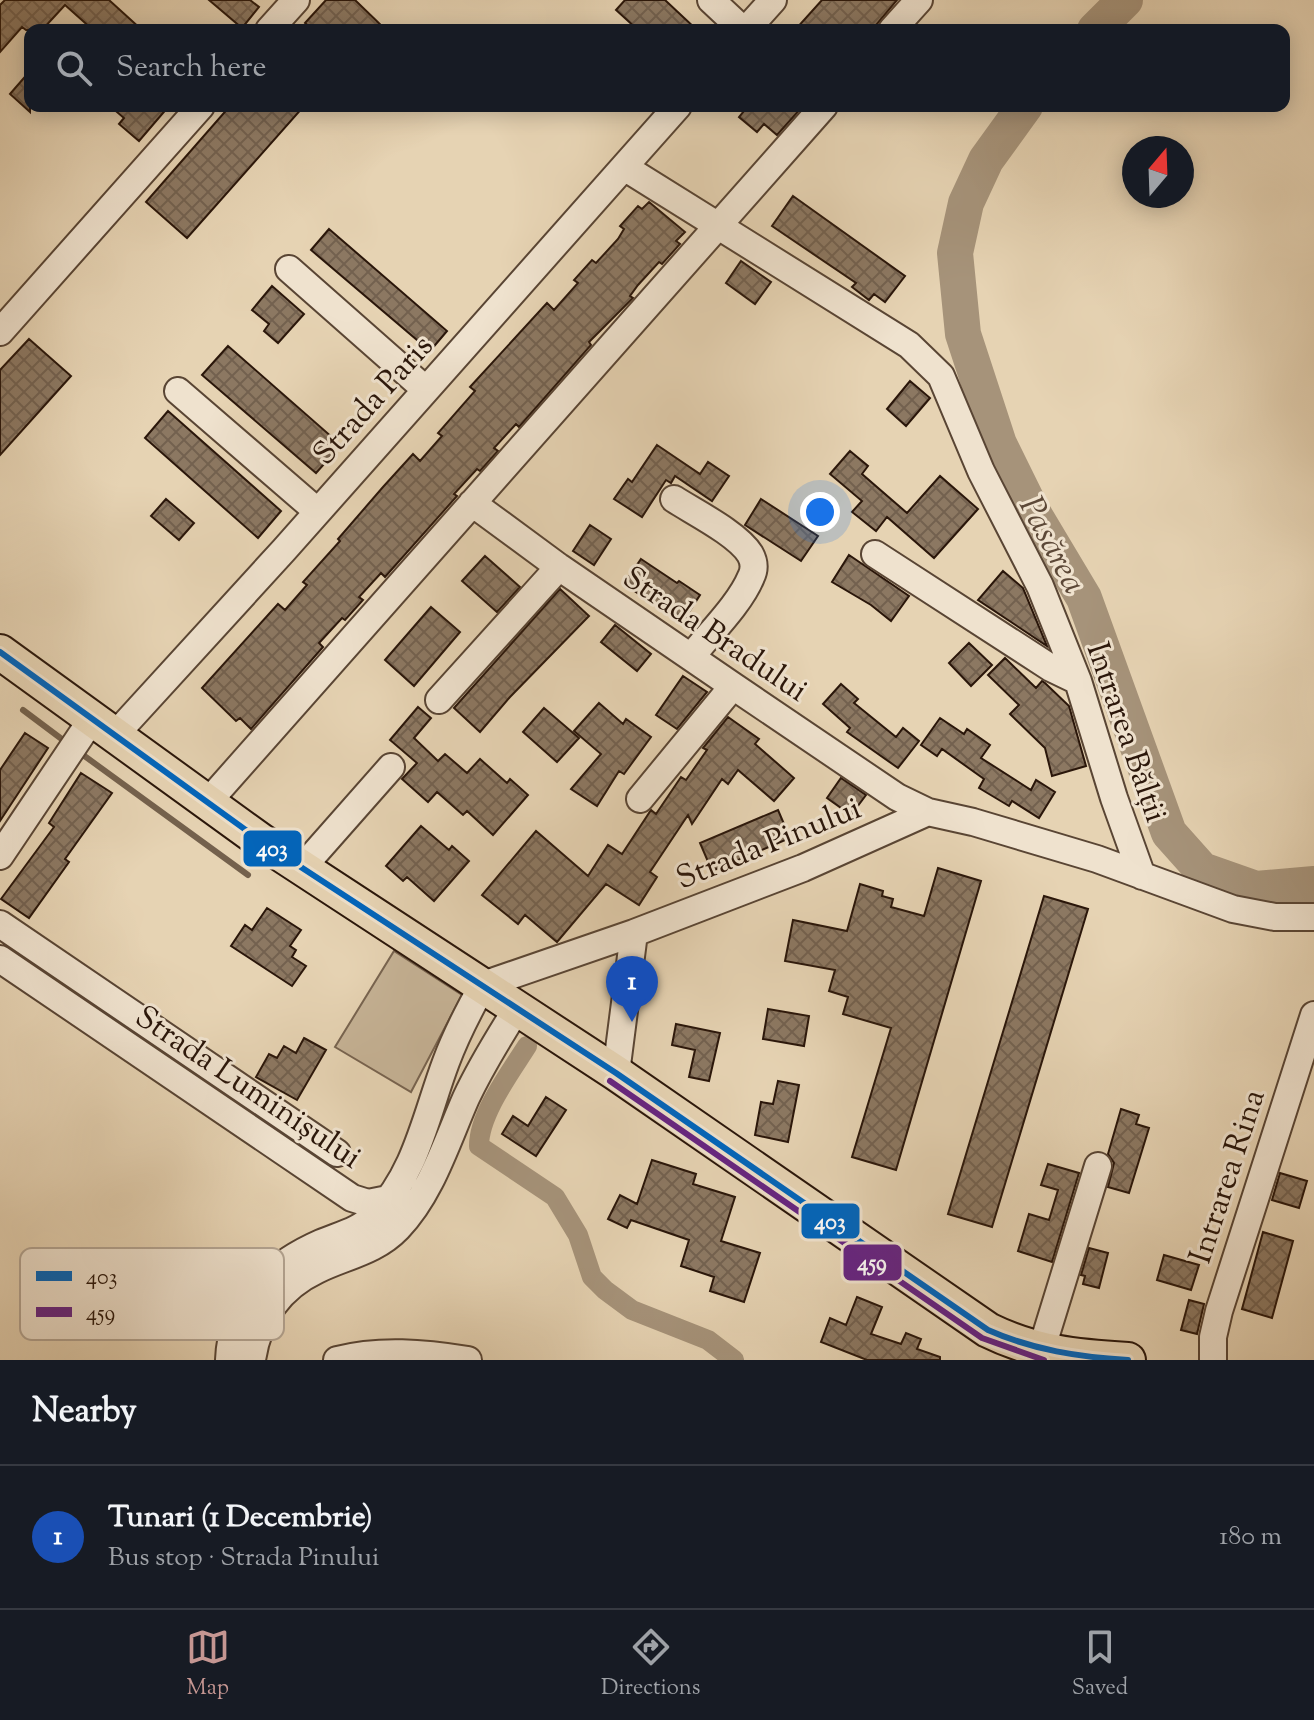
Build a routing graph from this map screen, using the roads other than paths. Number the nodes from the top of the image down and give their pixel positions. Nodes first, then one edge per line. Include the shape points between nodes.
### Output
1 (296, 0) edge
2 (711, 0) edge
3 (773, 0) edge
4 (919, 0) edge
5 (274, 24) edge
6 (737, 24) edge
7 (750, 24) edge
8 (897, 24) edge
9 (196, 112) edge
10 (673, 112) edge
11 (819, 112) edge
12 (624, 167) junction
13 (718, 224) junction
14 (289, 269) dead end
15 (0, 332) edge
16 (425, 389) junction
17 (178, 391) dead end
18 (674, 499) dead end
19 (472, 503) junction
20 (317, 511) junction
21 (875, 554) dead end
22 (559, 567) junction
23 (0, 652) edge
24 (691, 657) junction
25 (1078, 681) junction
26 (733, 686) junction
27 (439, 700) dead end
28 (88, 737) junction
29 (391, 767) dead end
30 (640, 799) dead end
31 (207, 803) junction
32 (928, 812) junction
33 (0, 856) edge
34 (301, 869) junction
35 (1142, 876) junction
36 (1314, 917) edge
37 (0, 924) edge
38 (634, 933) junction
39 (0, 959) edge
40 (483, 985) junction
41 (518, 1007) junction
42 (1314, 1015) edge
43 (616, 1073) junction
44 (337, 1153) dead end
45 (1098, 1166) dead end
46 (388, 1199) junction
47 (284, 1261) edge
48 (284, 1292) edge
49 (232, 1340) edge
50 (255, 1340) edge
51 (1041, 1351) junction
52 (377, 1356) edge
53 (229, 1360) edge
54 (252, 1360) edge
55 (337, 1360) edge
56 (468, 1360) edge
57 (1128, 1360) edge
58 (1213, 1360) edge

1 - 5 street
2 - 6 street
3 - 7 street
4 - 8 street
9 - 15 street
10 - 12 street, Strada Paris
11 - 13 street
12 - 13 street, Intrarea Bălții
12 - 16 street, Strada Paris
13 - 19 street
13 - 25 street, Intrarea Bălții via 909,345 941,376 981,471 1040,586
14 - 16 street
16 - 20 street, Strada Paris
17 - 20 street
18 - 24 street via 749,551 754,564 740,595
19 - 22 street, Strada Bradului
19 - 31 street
20 - 28 street, Strada Paris
21 - 25 street
22 - 24 street, Strada Bradului
22 - 27 street
23 - 28 main road
24 - 26 street, Strada Bradului
25 - 35 street, Intrarea Bălții
26 - 30 street
26 - 32 street, Strada Bradului via 897,797
28 - 31 main road
28 - 33 street, Strada Paris
29 - 34 street
31 - 34 main road
32 - 35 street, Strada Bradului
32 - 38 street, Strada Pinului via 803,868
34 - 40 main road
35 - 36 street, Strada Bradului via 1233,909
37 - 44 street
38 - 40 street, Strada Pinului
38 - 43 street
39 - 46 street, Strada Luminișului via 352,1198 368,1203
40 - 41 main road
40 - 46 street, Strada Luminișului via 451,1050 402,1181
41 - 43 main road
41 - 48 street via 414,1207 398,1228 381,1243 317,1270
42 - 58 street, Intrarea Rina via 1219,1311
43 - 51 main road via 967,1317
45 - 51 street
46 - 47 street via 354,1231
49 - 53 street
50 - 54 street
51 - 57 main road
52 - 55 street
52 - 56 street

